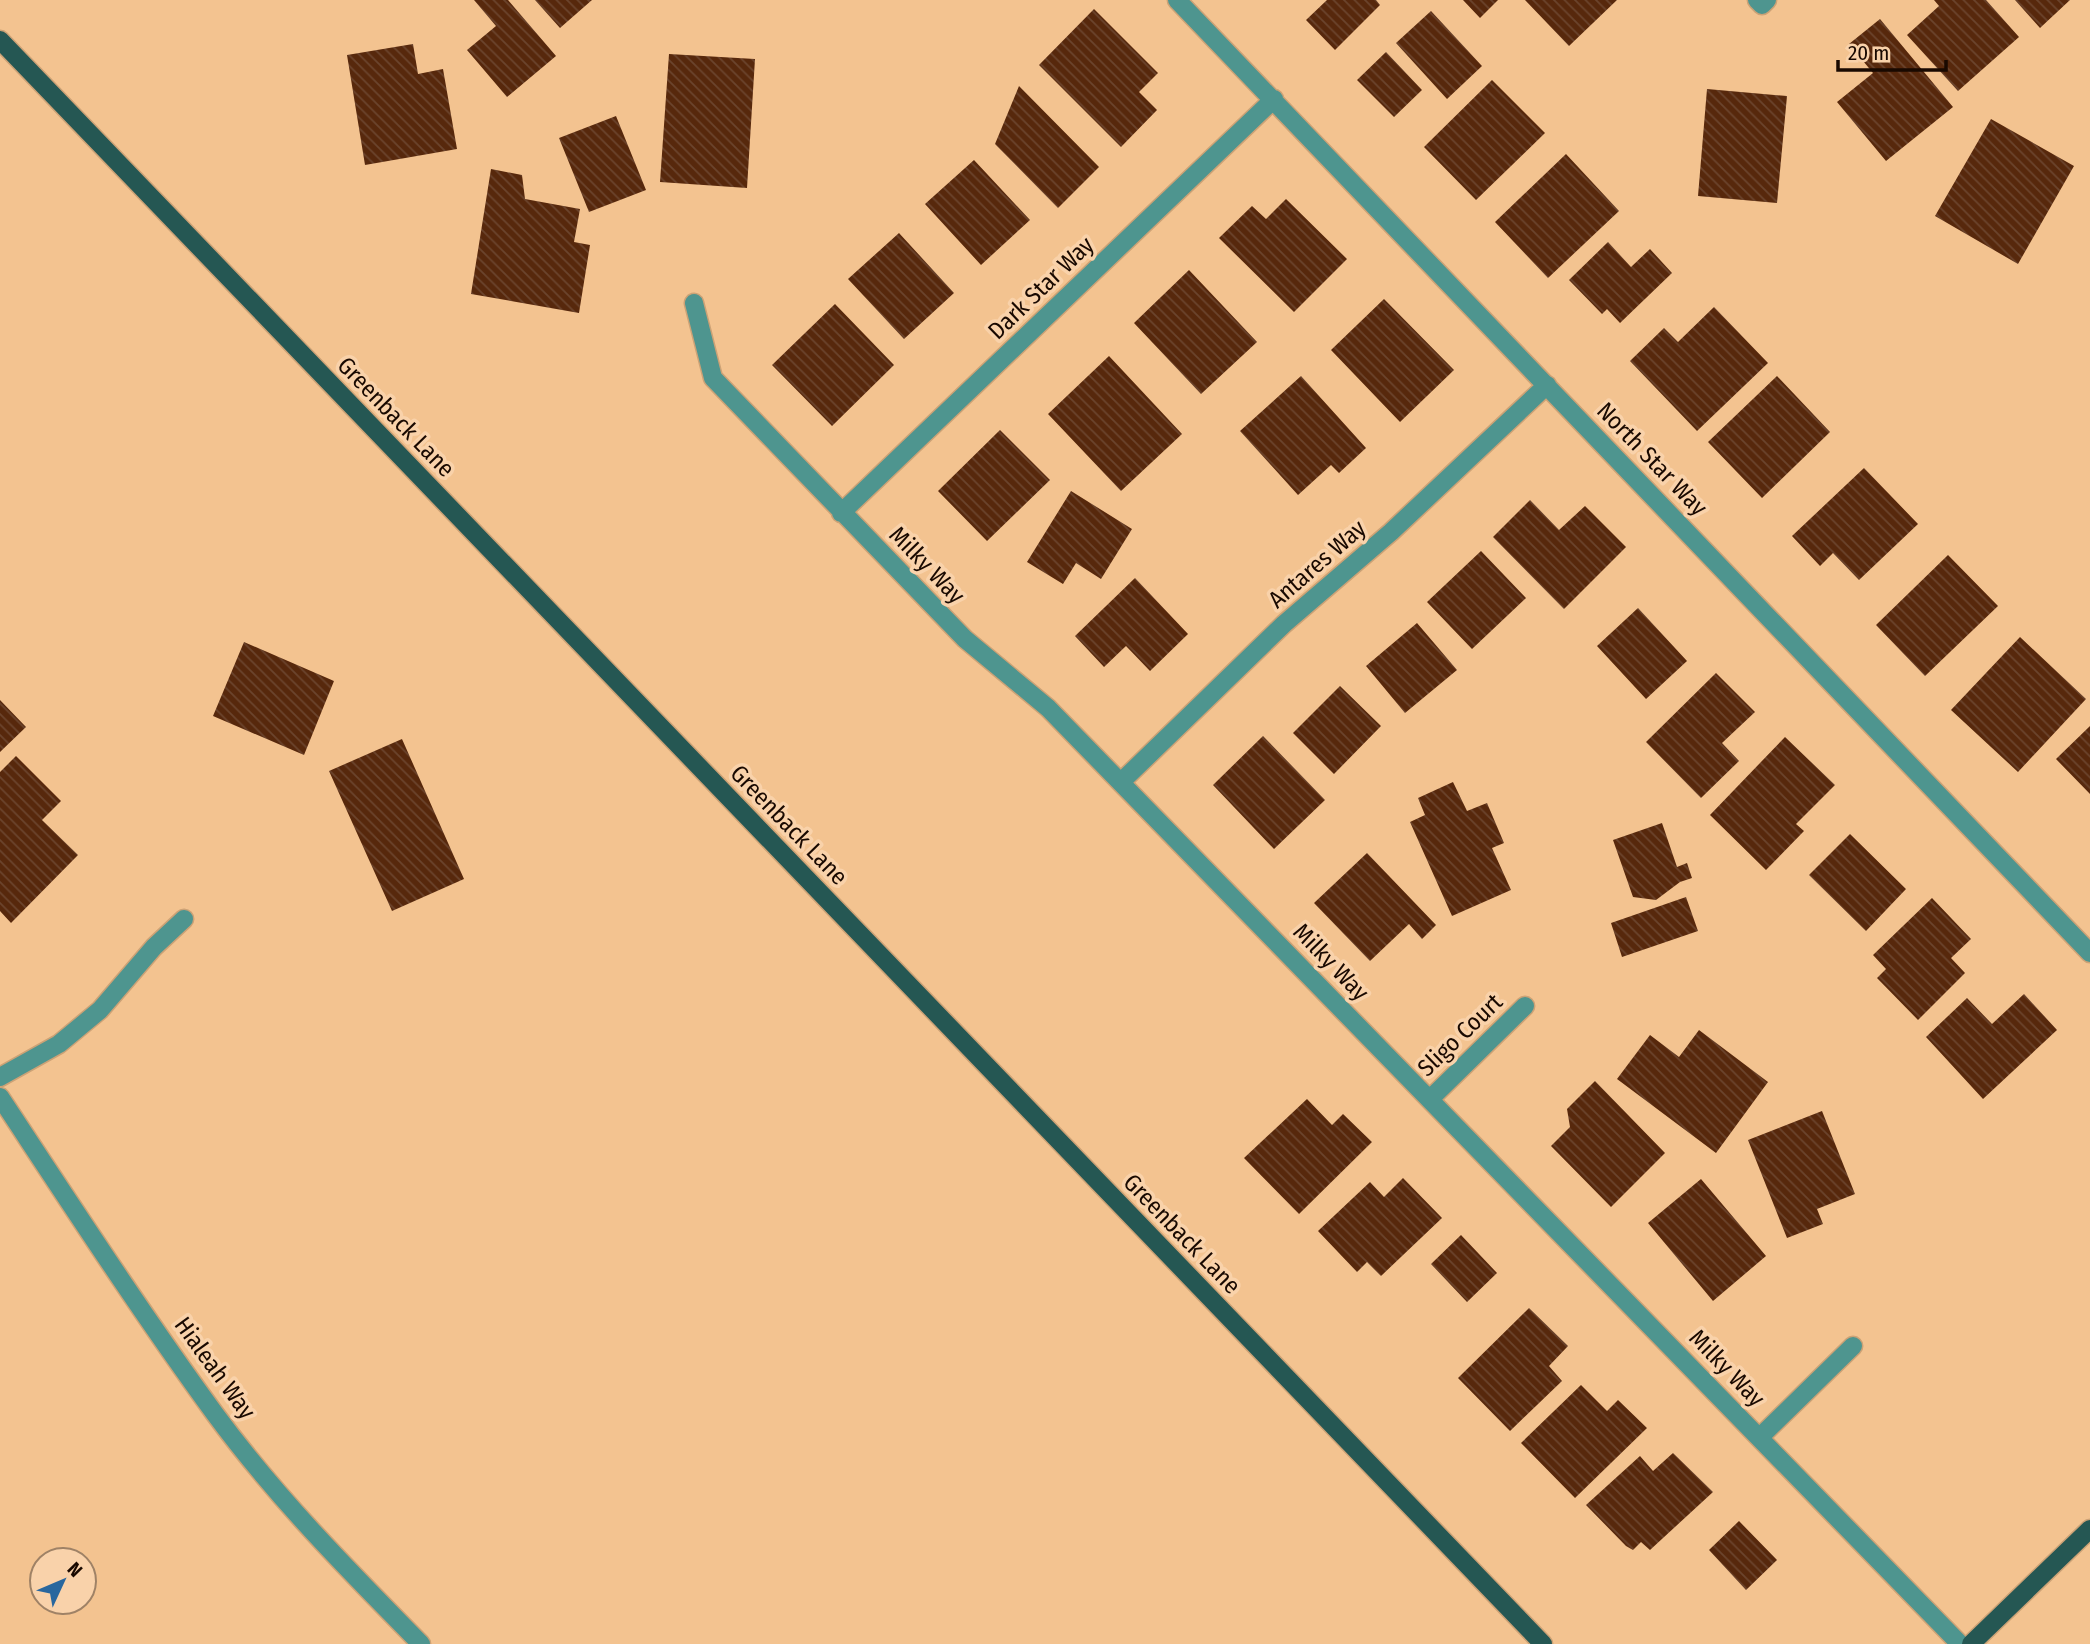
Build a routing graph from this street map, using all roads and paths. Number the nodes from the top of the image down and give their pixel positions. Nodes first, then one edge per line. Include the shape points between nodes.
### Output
1 (1177, 0) edge
2 (1757, 0) edge
3 (1767, 0) edge
4 (0, 40) edge
5 (1274, 99) junction
6 (694, 303) dead end
7 (1547, 385) junction
8 (841, 513) junction
9 (1121, 782) junction
10 (184, 919) dead end
11 (2090, 953) edge
12 (1525, 1006) dead end
13 (0, 1077) edge
14 (0, 1097) edge
15 (1430, 1099) junction
16 (1853, 1346) dead end
17 (1760, 1437) junction
18 (2090, 1529) edge
19 (421, 1644) edge
20 (1543, 1644) edge
21 (1960, 1644) edge
22 (1971, 1644) edge

1 - 5 street, North Star Way
2 - 3 street via 1762,5
4 - 20 main road, Greenback Lane
5 - 7 street, North Star Way
5 - 8 street, Dark Star Way
6 - 8 street, Milky Way via 713,377
7 - 9 street, Antares Way via 1284,624
7 - 11 street, North Star Way
8 - 9 street, Milky Way via 965,639 1048,708
9 - 15 street, Milky Way
10 - 13 street via 100,1010 59,1044
12 - 15 street, Sligo Court
14 - 19 street, Hialeah Way via 216,1415 294,1511
15 - 17 street, Milky Way
16 - 17 street
17 - 21 street, Milky Way
18 - 22 main road

